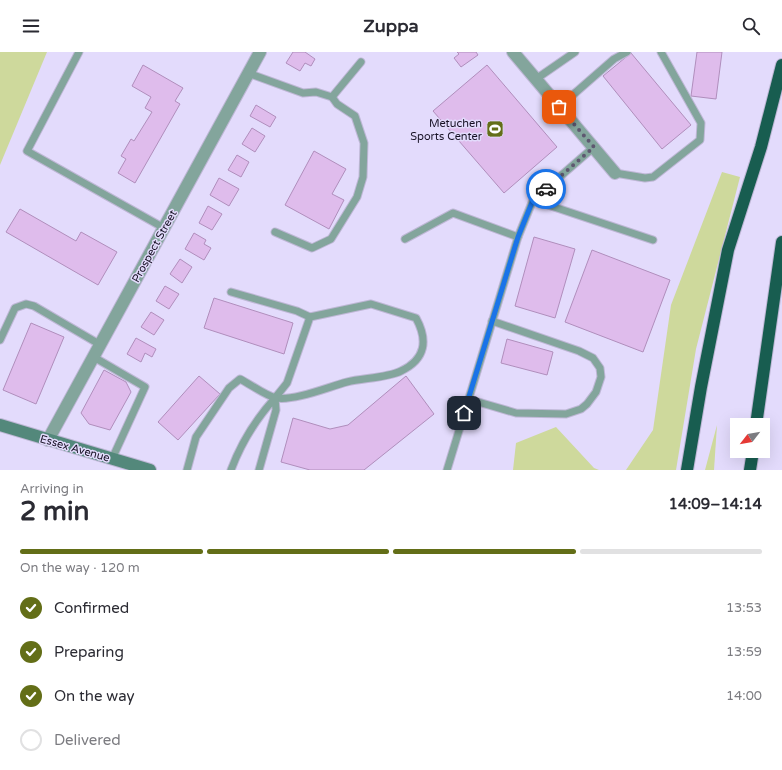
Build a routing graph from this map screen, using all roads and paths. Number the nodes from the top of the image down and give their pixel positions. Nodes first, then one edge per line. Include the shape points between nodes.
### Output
1 (79, 52) edge
2 (260, 52) edge
3 (513, 52) edge
4 (574, 52) edge
5 (627, 52) edge
6 (660, 52) edge
7 (361, 62) dead end
8 (782, 65) edge
9 (248, 73) junction
10 (536, 79) junction
11 (332, 97) junction
12 (559, 107) junction
13 (594, 147) junction
14 (615, 173) joint
15 (533, 200) junction
16 (164, 228) junction
17 (275, 232) dead end
18 (518, 237) junction
19 (405, 239) dead end
20 (653, 240) dead end
21 (782, 242) edge
22 (231, 292) dead end
23 (310, 317) junction
24 (492, 321) junction
25 (0, 340) edge
26 (99, 344) junction
27 (92, 356) junction
28 (276, 398) junction
29 (468, 399) junction
30 (757, 418) edge
31 (0, 425) edge
32 (48, 440) junction
33 (752, 458) edge
34 (112, 459) junction
35 (150, 470) edge
36 (187, 470) edge
37 (231, 470) edge
38 (259, 470) edge
39 (447, 470) edge
40 (686, 470) edge
41 (750, 470) edge

1 - 16 lane via 27,151
2 - 9 street, Prospect Street
3 - 10 street
4 - 10 lane
5 - 12 lane via 614,59
6 - 14 lane via 701,123 700,140 653,177
7 - 11 lane
8 - 40 highway via 761,146 728,250
9 - 11 lane via 302,93 316,92
9 - 16 street, Prospect Street
10 - 12 street
11 - 17 lane via 337,104 355,116 364,143 363,177 357,196 331,239 312,248
12 - 13 street
13 - 14 street
13 - 15 lane
15 - 18 lane
15 - 20 lane
16 - 26 street, Prospect Street
18 - 19 lane via 453,213
18 - 24 lane
21 - 30 highway
22 - 23 lane
23 - 28 lane via 287,384
23 - 28 lane via 372,304 416,318 422,329 425,344 416,359 400,372 349,382 301,396
24 - 29 lane
24 - 29 lane via 593,358 600,368 601,377 596,392 587,404 566,414 516,413
25 - 26 lane via 15,308 20,304 26,304 34,306
26 - 27 street, Prospect Street
27 - 32 street, Prospect Street
27 - 34 lane via 145,387
28 - 36 lane via 240,379 229,388 196,437
28 - 37 lane via 262,413 238,450
28 - 38 lane via 276,410
29 - 39 lane
31 - 32 street, Essex Avenue
32 - 34 street, Essex Avenue
33 - 41 highway
34 - 35 street, Essex Avenue

